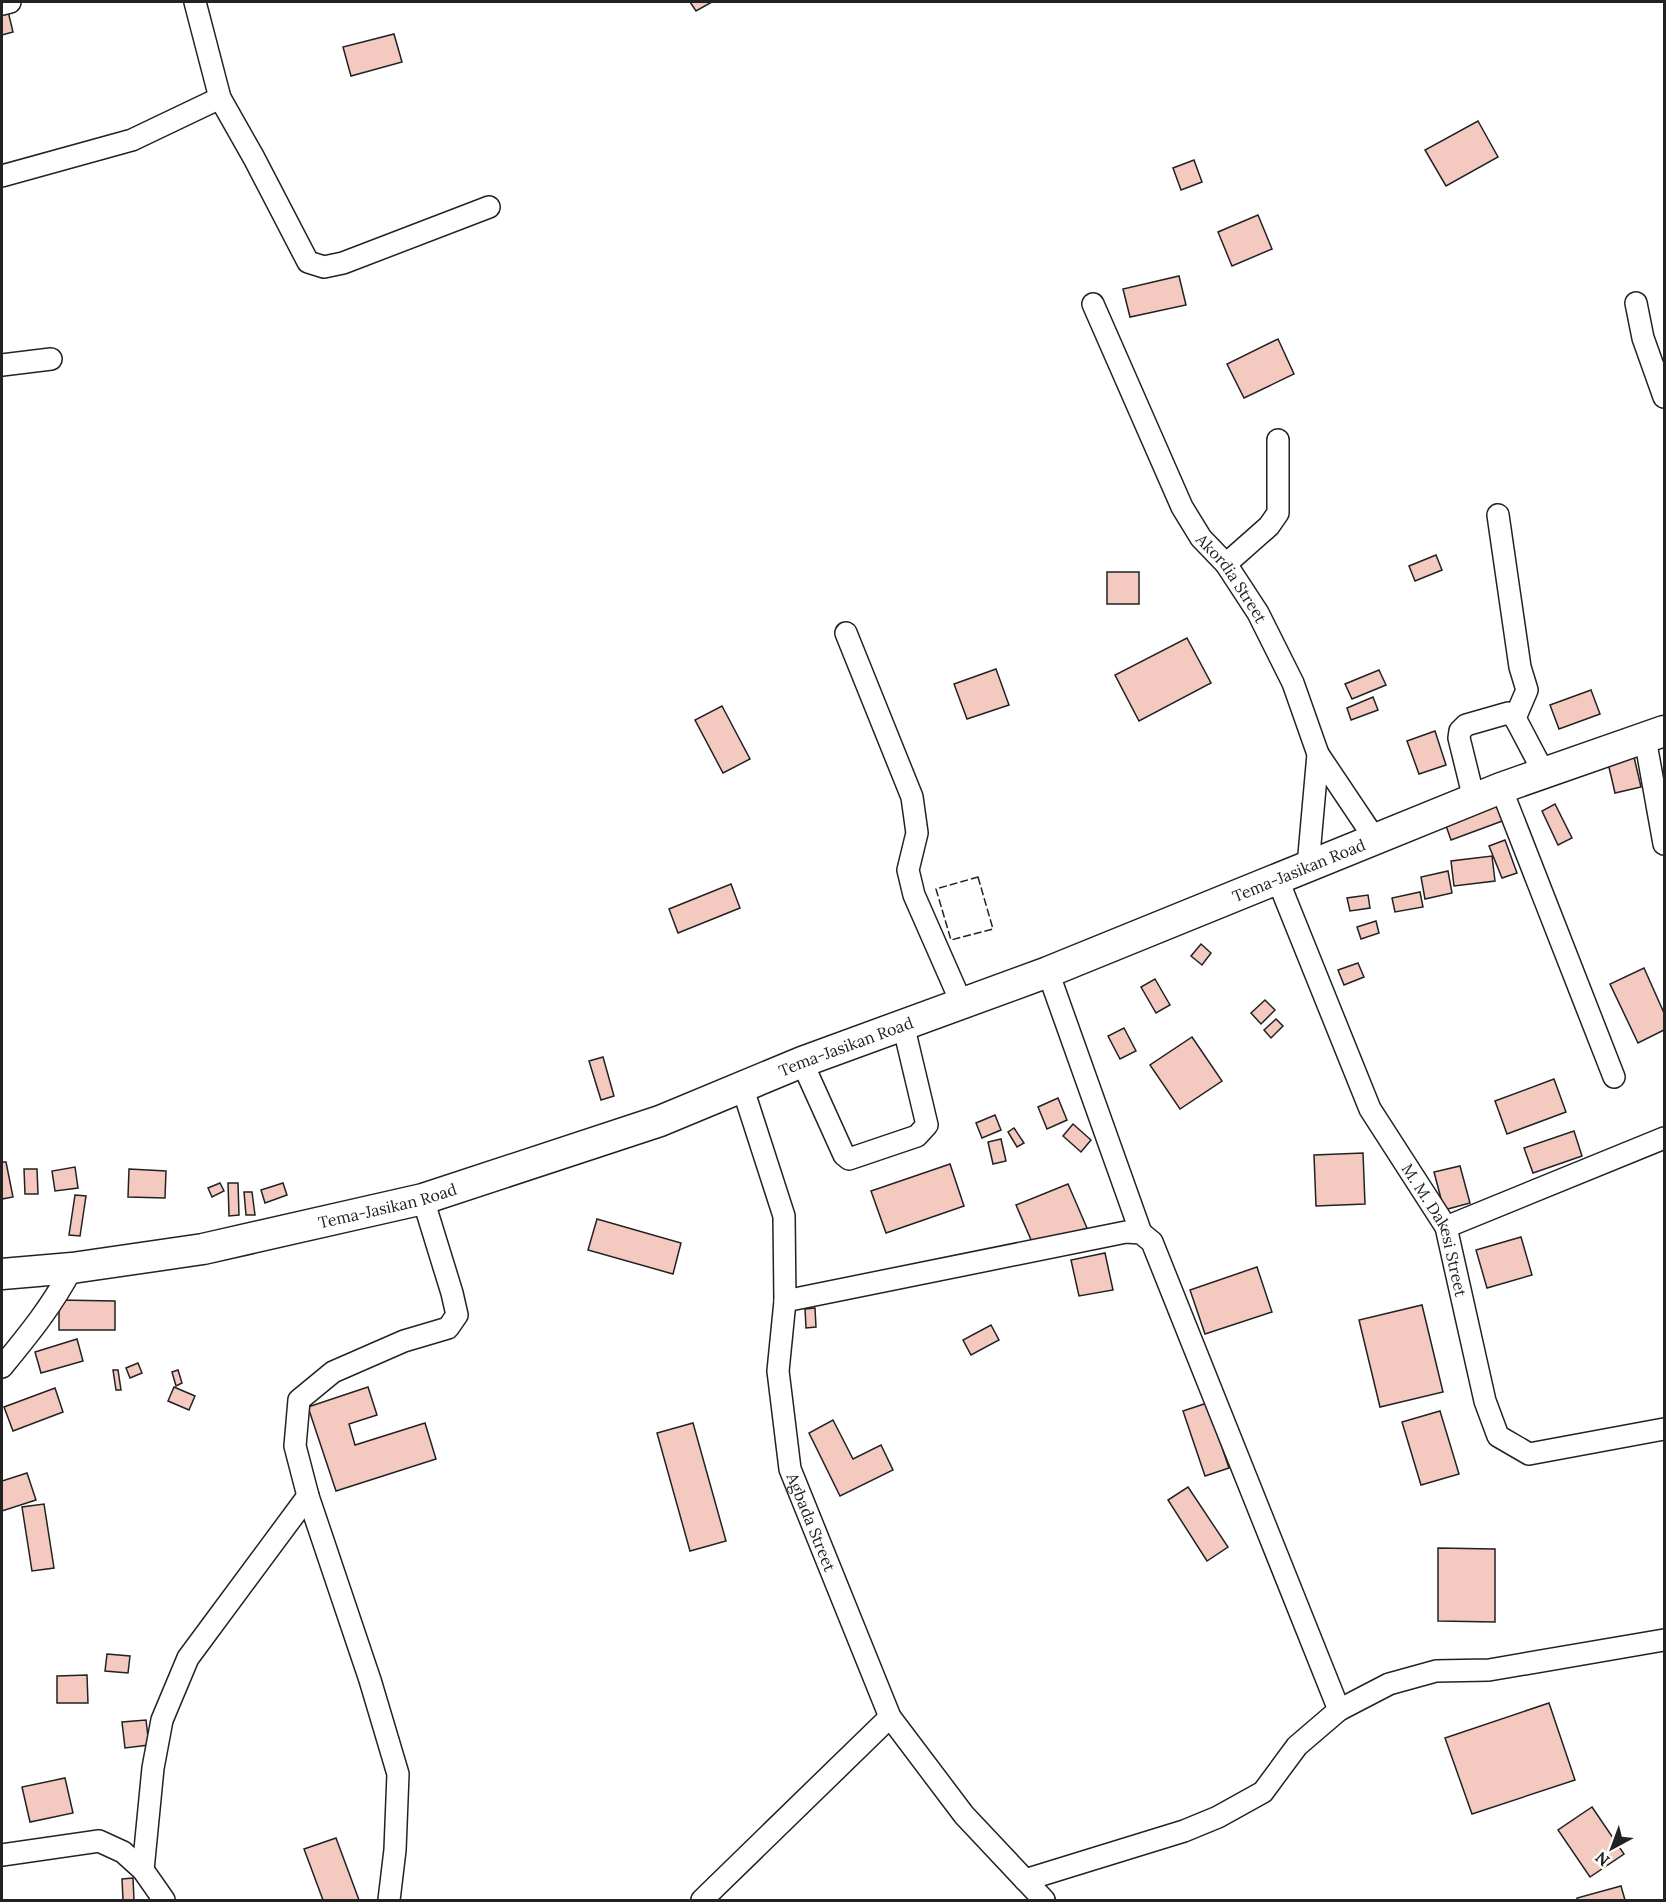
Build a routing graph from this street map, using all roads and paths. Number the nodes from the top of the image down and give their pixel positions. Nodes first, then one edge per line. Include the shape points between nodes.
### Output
1 (10, 2) edge
2 (195, 2) edge
3 (2, 4) edge
4 (220, 98) junction
5 (2, 176) edge
6 (489, 207) dead end
7 (1636, 303) dead end
8 (1093, 304) dead end
9 (51, 359) dead end
10 (2, 365) edge
11 (1665, 397) edge
12 (1278, 440) dead end
13 (1498, 515) dead end
14 (1226, 564) junction
15 (846, 633) dead end
16 (1515, 718) junction
17 (1655, 734) edge
18 (1318, 754) junction
19 (1544, 773) junction
20 (1502, 788) junction
21 (1474, 799) junction
22 (1375, 839) junction
23 (1665, 844) edge
24 (1308, 866) junction
25 (1277, 878) junction
26 (1048, 972) junction
27 (961, 1002) junction
28 (903, 1024) junction
29 (802, 1062) junction
30 (1614, 1077) dead end
31 (741, 1086) junction
32 (1665, 1138) edge
33 (423, 1200) junction
34 (1446, 1227) junction
35 (1141, 1233) junction
36 (72, 1268) junction
37 (2, 1275) edge
38 (785, 1301) junction
39 (2, 1367) edge
40 (1665, 1429) edge
41 (308, 1496) junction
42 (1665, 1640) edge
43 (1339, 1710) junction
44 (890, 1717) junction
45 (149, 1824) junction
46 (112, 1847) junction
47 (2, 1855) edge
48 (143, 1870) junction
49 (1025, 1880) junction
50 (164, 1900) edge
51 (389, 1900) edge
52 (702, 1900) edge
53 (1044, 1900) edge

1 - 3 street
2 - 4 street
4 - 5 street via 132,140
4 - 6 street via 308,262 324,267 343,263
7 - 11 street via 1642,338
8 - 14 street, Akordia Street via 1182,507 1200,538
9 - 10 street
12 - 14 street via 1278,513
13 - 16 street via 1520,667 1527,690
14 - 18 street, Akordia Street via 1258,613 1293,683
15 - 27 street via 912,797 917,833 908,870 914,895
16 - 19 street
16 - 21 street via 1508,713 1466,725 1460,731
17 - 19 highway, Tema-Jasikan Road
17 - 23 street
18 - 22 street
18 - 24 street, Akordia Street
19 - 20 highway, Tema-Jasikan Road
20 - 21 highway, Tema-Jasikan Road
20 - 30 street
21 - 22 highway, Tema-Jasikan Road
22 - 24 highway, Tema-Jasikan Road
24 - 25 highway, Tema-Jasikan Road
25 - 26 highway, Tema-Jasikan Road
25 - 34 street, M. M. Dakesi Street via 1370,1109
26 - 27 highway, Tema-Jasikan Road
26 - 35 street
27 - 28 highway, Tema-Jasikan Road
28 - 29 highway, Tema-Jasikan Road
28 - 29 street via 927,1125 917,1137 849,1159
29 - 31 highway, Tema-Jasikan Road
31 - 33 highway, Tema-Jasikan Road via 660,1121
31 - 38 street, Agbada Street via 784,1216
32 - 34 street
33 - 36 highway, Tema-Jasikan Road via 203,1250
33 - 41 street via 457,1315 448,1328 404,1341 333,1372 299,1400 295,1446
34 - 40 street, M. M. Dakesi Street via 1485,1401 1498,1436 1529,1454
35 - 38 street via 1126,1232
35 - 43 street via 1152,1242
36 - 37 highway, Tema-Jasikan Road
36 - 39 street via 40,1320
38 - 44 street, Agbada Street via 777,1371 790,1469
41 - 45 street via 188,1658 162,1720
41 - 51 street via 398,1774
42 - 43 street via 1489,1670 1436,1671 1389,1684
43 - 49 street via 1297,1746 1263,1792 1218,1817
44 - 49 street, Agbada Street via 964,1815
44 - 52 street
45 - 46 street
45 - 48 street
46 - 47 street via 99,1841
46 - 48 street
48 - 50 street
49 - 53 street, Agbada Street

